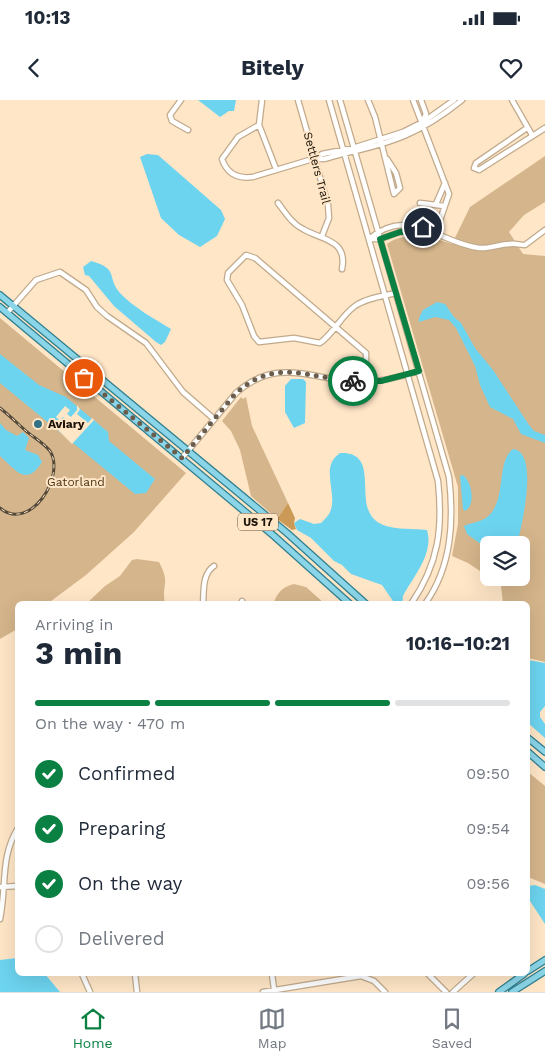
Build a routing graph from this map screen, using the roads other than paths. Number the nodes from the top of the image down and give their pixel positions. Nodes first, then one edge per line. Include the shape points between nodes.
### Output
1 (181, 100) edge
2 (262, 100) edge
3 (298, 100) edge
4 (329, 100) edge
5 (340, 100) edge
6 (368, 100) edge
7 (413, 100) edge
8 (421, 100) edge
9 (454, 100) edge
10 (462, 100) edge
11 (512, 100) edge
12 (260, 125) junction
13 (424, 125) junction
14 (527, 128) junction
15 (545, 128) edge
16 (188, 130) dead end
17 (532, 135) junction
18 (382, 142) junction
19 (342, 148) junction
20 (496, 149) junction
21 (354, 150) junction
22 (343, 154) junction
23 (500, 156) junction
24 (316, 158) junction
25 (387, 158) junction
26 (276, 169) junction
27 (445, 183) junction
28 (420, 203) dead end
29 (278, 204) dead end
30 (436, 204) junction
31 (444, 206) junction
32 (439, 223) dead end
33 (428, 230) junction
34 (545, 230) edge
35 (378, 232) junction
36 (322, 236) junction
37 (369, 239) junction
38 (380, 239) junction
39 (342, 269) dead end
40 (396, 293) junction
41 (0, 295) edge
42 (385, 296) junction
43 (13, 306) junction
44 (0, 307) edge
45 (7, 313) junction
46 (337, 326) junction
47 (78, 360) junction
48 (366, 366) dead end
49 (72, 367) junction
50 (419, 371) junction
51 (408, 374) junction
52 (214, 419) junction
53 (188, 451) junction
54 (182, 458) junction
55 (434, 558) junction
56 (445, 562) junction
57 (214, 566) dead end
58 (203, 601) edge
59 (347, 601) edge
60 (363, 601) edge
61 (413, 601) edge
62 (427, 601) edge
63 (530, 740) edge
64 (545, 752) edge
65 (530, 754) edge
66 (545, 767) edge
67 (15, 832) edge
68 (15, 886) edge
69 (1, 887) edge
70 (0, 918) edge
71 (545, 960) edge
72 (530, 970) edge
73 (545, 971) edge
74 (83, 976) edge
75 (135, 976) edge
76 (272, 976) edge
77 (430, 976) edge
78 (472, 976) edge
79 (521, 976) edge
80 (274, 989) junction
81 (90, 992) edge
82 (137, 992) edge
83 (263, 992) edge
84 (385, 992) edge
85 (446, 992) edge
86 (453, 992) edge
87 (499, 992) edge
88 (512, 992) edge

1 - 16 street via 170,115 172,121
2 - 12 street
3 - 24 street, Settlers Trail
4 - 19 street
5 - 21 street
6 - 18 street
7 - 13 street
8 - 13 street via 426,114
9 - 13 street
10 - 13 street
11 - 14 street
12 - 26 street
12 - 26 street via 238,137 222,159 233,175 245,178
13 - 18 street
13 - 27 street
14 - 17 street
14 - 20 street
15 - 17 street
17 - 23 street
18 - 21 street
18 - 25 street
19 - 21 street
19 - 22 street
19 - 24 street
20 - 23 street
20 - 23 street via 474,168 479,170
21 - 22 street
21 - 35 street
22 - 24 street via 323,160
22 - 37 street
24 - 26 street
24 - 36 street, Settlers Trail via 328,205 329,218
25 - 25 street via 387,170 394,194 400,188
27 - 30 street
27 - 31 street via 449,194
28 - 30 street
29 - 36 street via 296,225
30 - 31 street
31 - 32 street
33 - 34 street via 478,248 525,245
33 - 35 street via 412,225
33 - 38 street via 400,232
35 - 37 street
35 - 38 street
36 - 39 street via 340,250 344,260
37 - 38 street
37 - 42 street
38 - 40 street
40 - 42 street
40 - 50 street
41 - 43 main road, US 17
42 - 46 street via 356,305
42 - 51 street
43 - 45 street
43 - 47 main road, US 17
43 - 52 street via 36,280 60,272 86,290 107,316 146,343 183,392
44 - 45 main road, US 17
45 - 49 main road, US 17
46 - 46 street via 320,343 294,338 259,342 242,304 226,280 228,273 246,255 255,258
46 - 48 street via 366,353
47 - 49 street
47 - 53 main road, US 17
49 - 54 main road, US 17
50 - 51 street
50 - 56 street via 449,477 452,522
51 - 52 street via 363,382 303,372 271,372 246,384
51 - 55 street via 438,481 442,512
52 - 53 street
53 - 54 street
53 - 60 main road, US 17
54 - 59 main road, US 17
55 - 56 street
55 - 61 street
56 - 62 street
57 - 58 street via 208,569 205,578
63 - 64 main road
65 - 66 main road
67 - 69 street via 4,845
68 - 69 street
69 - 70 street
71 - 72 main road
73 - 88 main road
74 - 81 street
75 - 82 street
76 - 80 street
77 - 85 street
78 - 86 street
79 - 87 main road
80 - 83 street
80 - 84 street via 361,976 374,981

